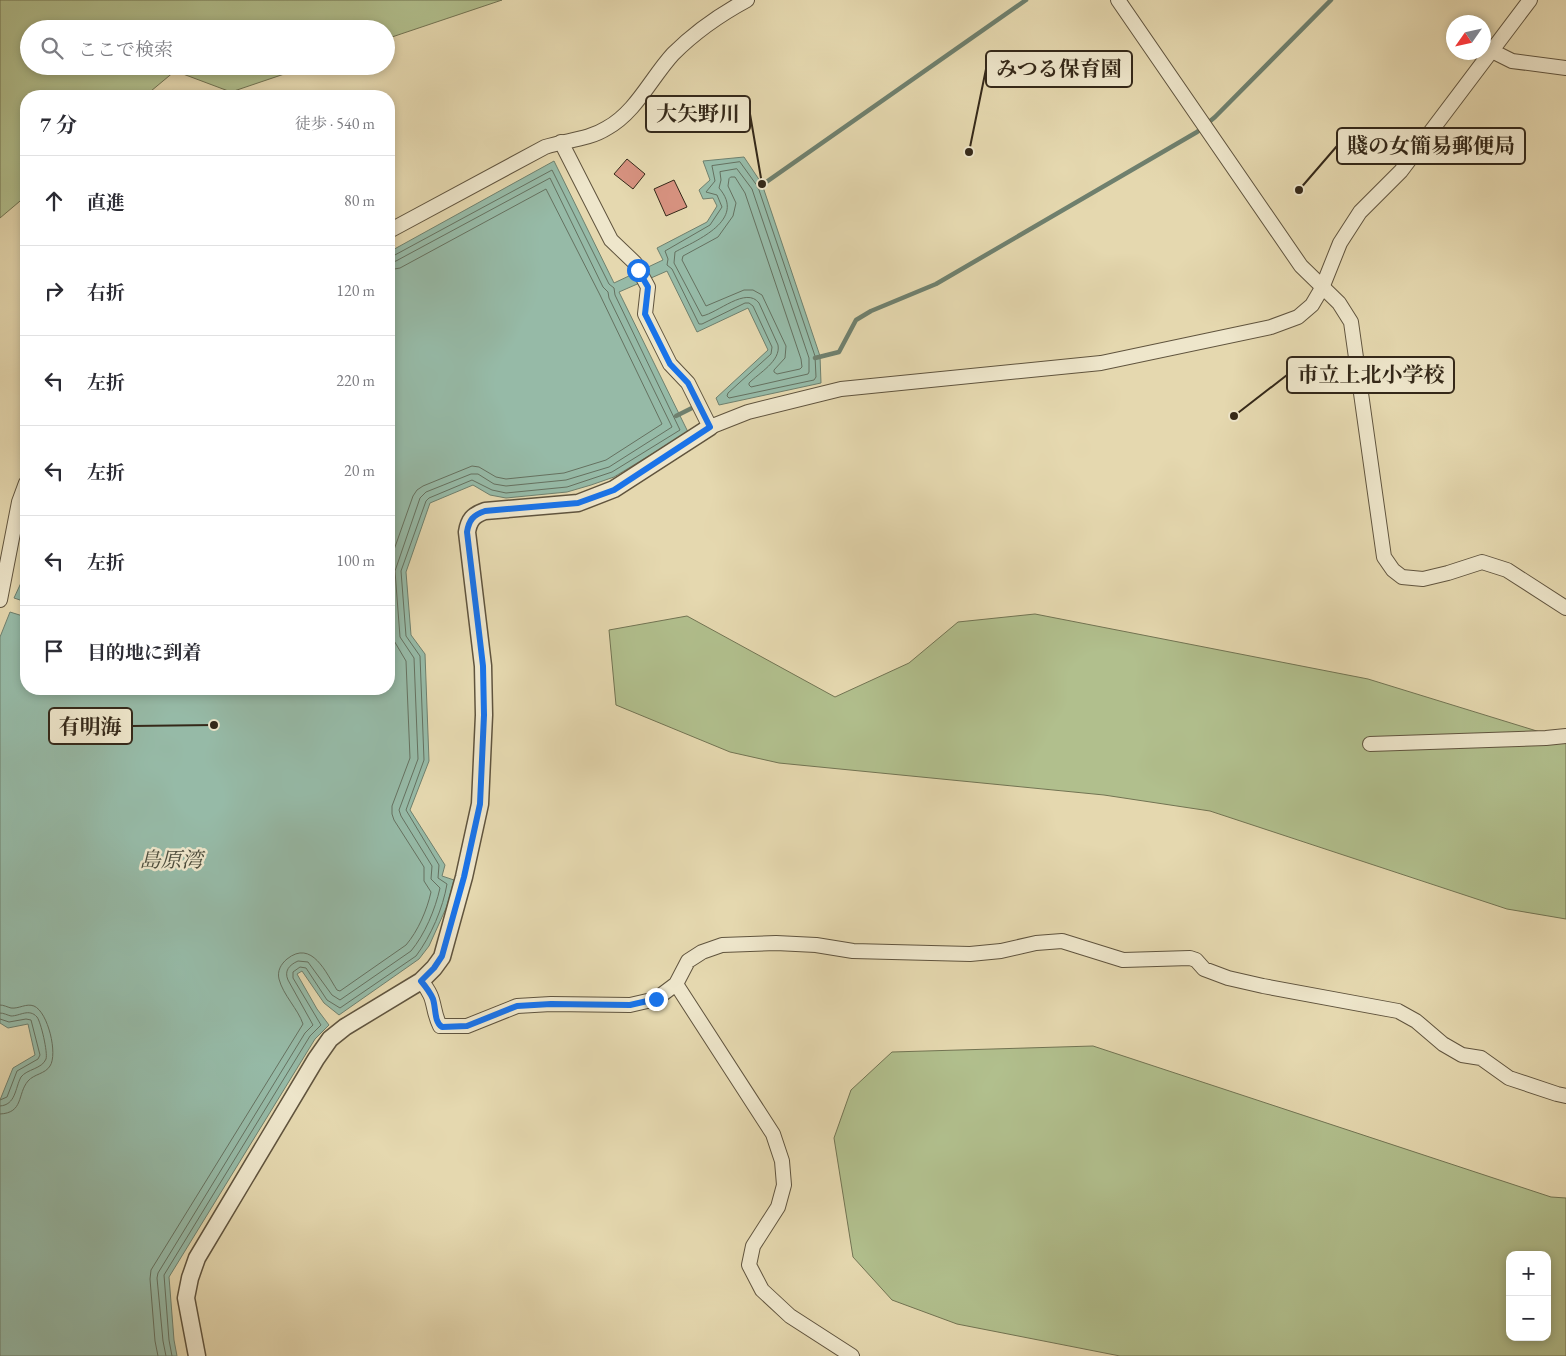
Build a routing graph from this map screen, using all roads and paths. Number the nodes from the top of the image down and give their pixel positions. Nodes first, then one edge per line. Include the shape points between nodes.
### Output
1 (747, 0) edge
2 (1118, 0) edge
3 (1530, 0) edge
4 (1492, 51) junction
5 (1566, 68) edge
6 (561, 142) junction
7 (395, 228) edge
8 (1322, 288) junction
9 (710, 427) junction
10 (20, 499) edge
11 (0, 600) edge
12 (1566, 608) edge
13 (1566, 736) edge
14 (1370, 744) dead end
15 (421, 981) junction
16 (676, 984) junction
17 (1566, 1096) edge
18 (197, 1356) edge
19 (852, 1356) edge

1 - 6 street via 731,8 673,55 626,114 608,128 588,138
2 - 8 street via 1302,266
3 - 4 street
4 - 5 street via 1512,60
4 - 8 street via 1401,171 1360,212 1340,243
6 - 7 street via 545,147
6 - 9 street via 611,240 635,263 648,287 645,314 670,364 688,383
8 - 9 street via 1312,305 1298,317 1271,327 1101,363 841,389 748,412
8 - 12 street via 1339,303 1351,322 1384,557 1393,570 1402,577 1423,579 1482,562 1507,570
9 - 15 street via 614,490 578,503 485,511 471,519 467,532 483,666 480,804 442,956
10 - 11 street
13 - 14 street
15 - 16 street via 429,990 438,1024 442,1027 467,1026 517,1006 630,1005 656,999
15 - 18 street via 345,1026 330,1039 197,1258 186,1298
16 - 17 street via 688,961 722,945 776,943 862,952 970,954 1062,942 1123,960 1190,958 1228,978 1398,1011 1416,1020 1443,1044 1462,1055 1481,1058 1509,1078
16 - 19 street via 773,1134 782,1160 784,1186 778,1207 753,1246 749,1266 762,1290 790,1316

